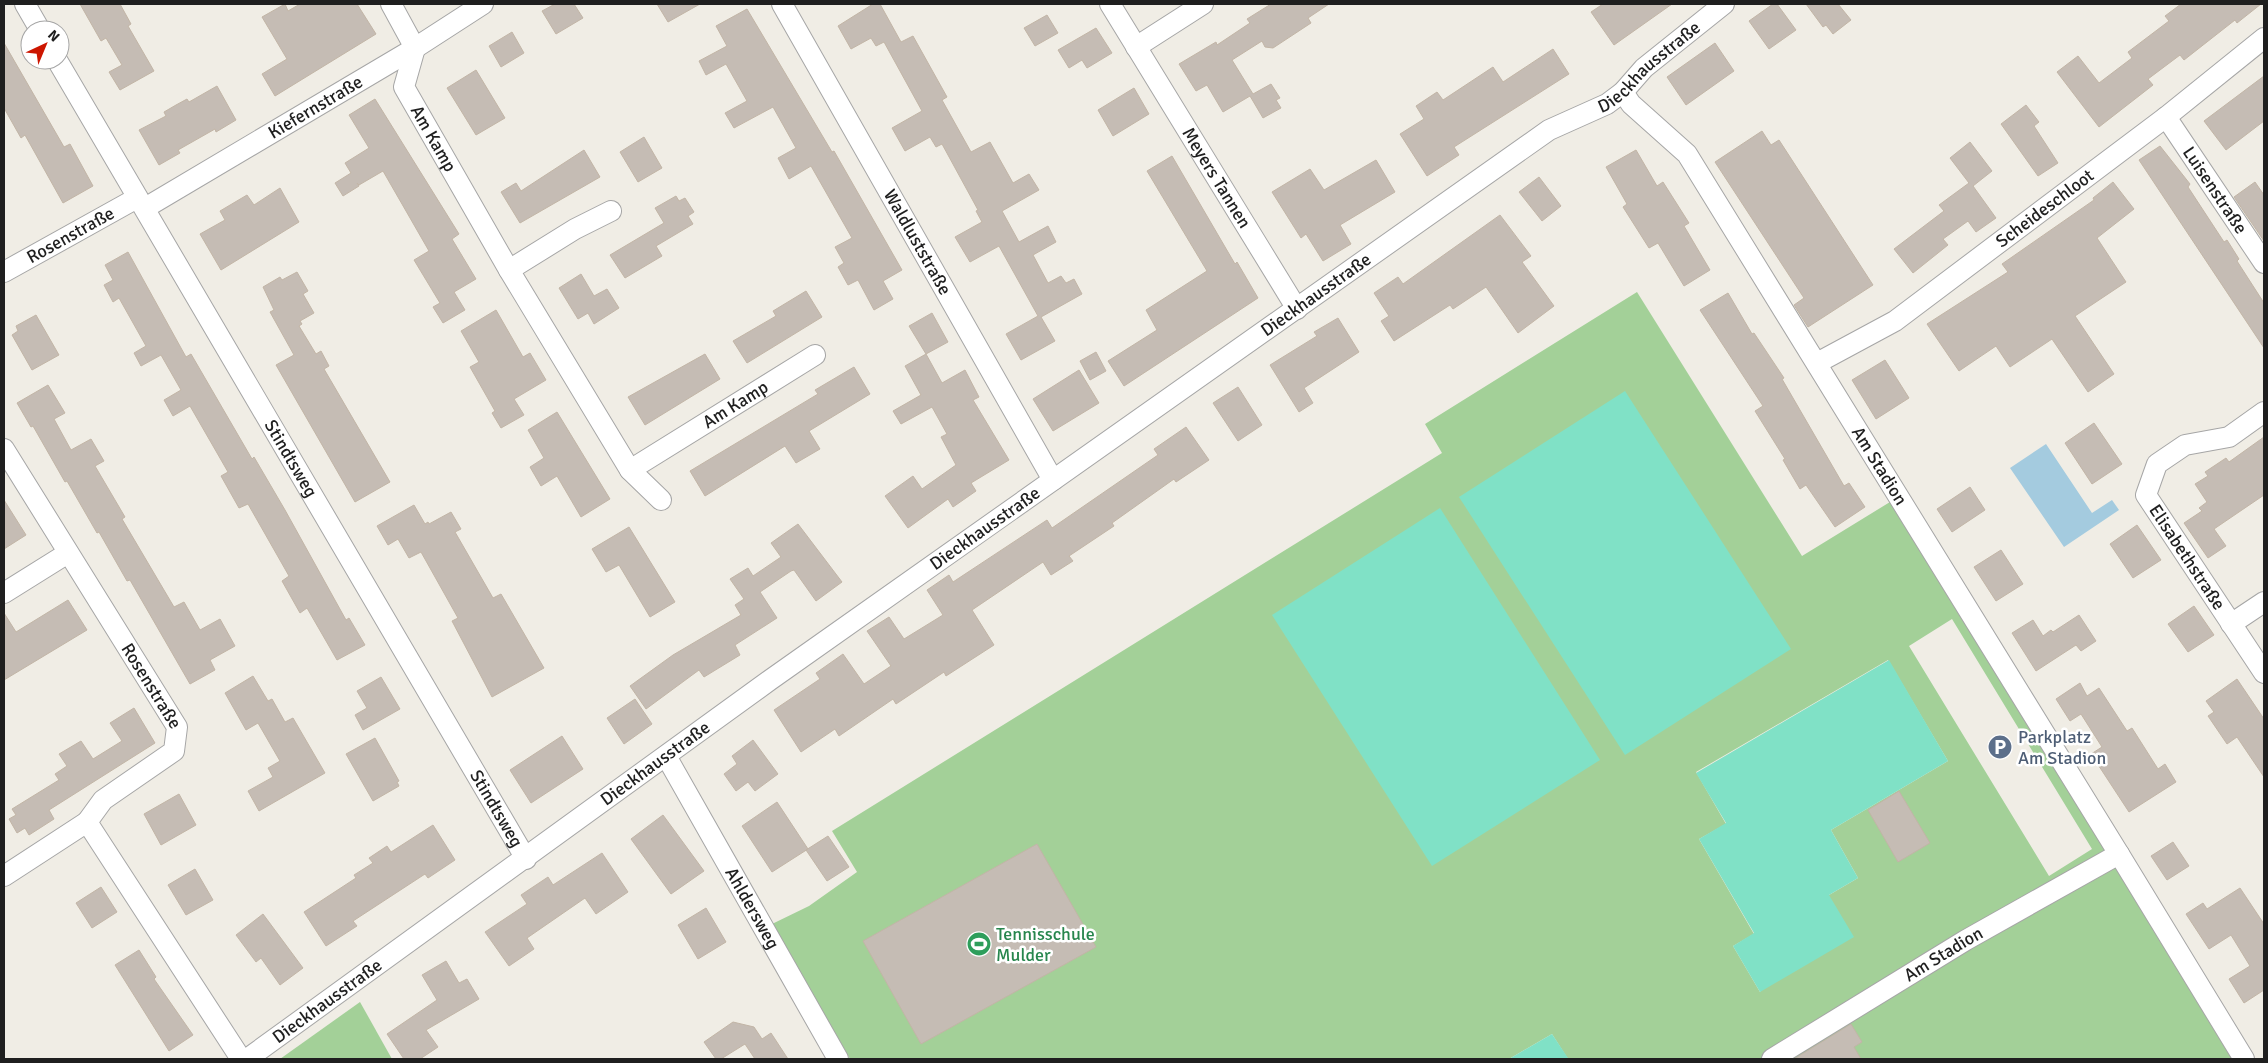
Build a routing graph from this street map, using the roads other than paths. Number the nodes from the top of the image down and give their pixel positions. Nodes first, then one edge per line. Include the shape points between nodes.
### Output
1 (25, 4) edge
2 (391, 4) edge
3 (484, 4) edge
4 (782, 4) edge
5 (1110, 4) edge
6 (1203, 4) edge
7 (1724, 4) edge
8 (34, 20) edge
9 (2264, 38) edge
10 (1136, 47) junction
11 (415, 48) junction
12 (63, 70) edge
13 (1622, 92) junction
14 (2166, 117) junction
15 (141, 203) junction
16 (611, 211) dead end
17 (2264, 263) edge
18 (509, 270) junction
19 (4, 272) edge
20 (1297, 309) junction
21 (815, 355) dead end
22 (1817, 363) junction
23 (2264, 412) edge
24 (4, 449) edge
25 (630, 470) junction
26 (1053, 480) junction
27 (661, 500) dead end
28 (68, 553) junction
29 (4, 593) edge
30 (2264, 602) edge
31 (2231, 624) junction
32 (2264, 673) edge
33 (666, 756) junction
34 (87, 822) junction
35 (2119, 854) junction
36 (526, 859) junction
37 (4, 876) edge
38 (241, 1059) edge
39 (246, 1059) edge
40 (838, 1059) edge
41 (1772, 1059) edge
42 (2244, 1059) edge

1 - 8 street
2 - 11 street
3 - 11 street, Kiefernstraße
4 - 26 street, Waldluststraße
5 - 10 street, Meyers Tannen
6 - 10 street
7 - 13 street, Dieckhausstraße via 1644,68
9 - 14 street, Scheideschloot
10 - 20 street, Meyers Tannen
11 - 15 street, Kiefernstraße
11 - 18 street, Am Kamp via 404,87
12 - 15 street, Stindtsweg
13 - 20 street, Dieckhausstraße via 1607,104 1550,130
13 - 22 street, Am Stadion via 1686,154
14 - 17 street, Luisenstraße
14 - 22 street, Scheideschloot via 1895,321
15 - 19 street, Rosenstraße
15 - 36 street, Stindtsweg
16 - 18 street
18 - 25 street, Am Kamp
20 - 26 street, Dieckhausstraße
21 - 25 street, Am Kamp
22 - 35 street, Am Stadion
23 - 31 street, Elisabethstraße via 2230,437 2185,445 2157,464 2146,495
24 - 28 street, Rosenstraße
25 - 27 street, Am Kamp
26 - 33 street, Dieckhausstraße
28 - 29 street
28 - 34 street, Rosenstraße via 177,727 174,751 103,800
30 - 31 street, Elisabethstraße
31 - 32 street, Elisabethstraße
33 - 36 street, Dieckhausstraße
33 - 40 street, Ahldersweg
34 - 37 street, Rosenstraße
34 - 38 street
35 - 41 street, Am Stadion via 1966,940
35 - 42 street, Am Stadion
36 - 39 street, Dieckhausstraße

